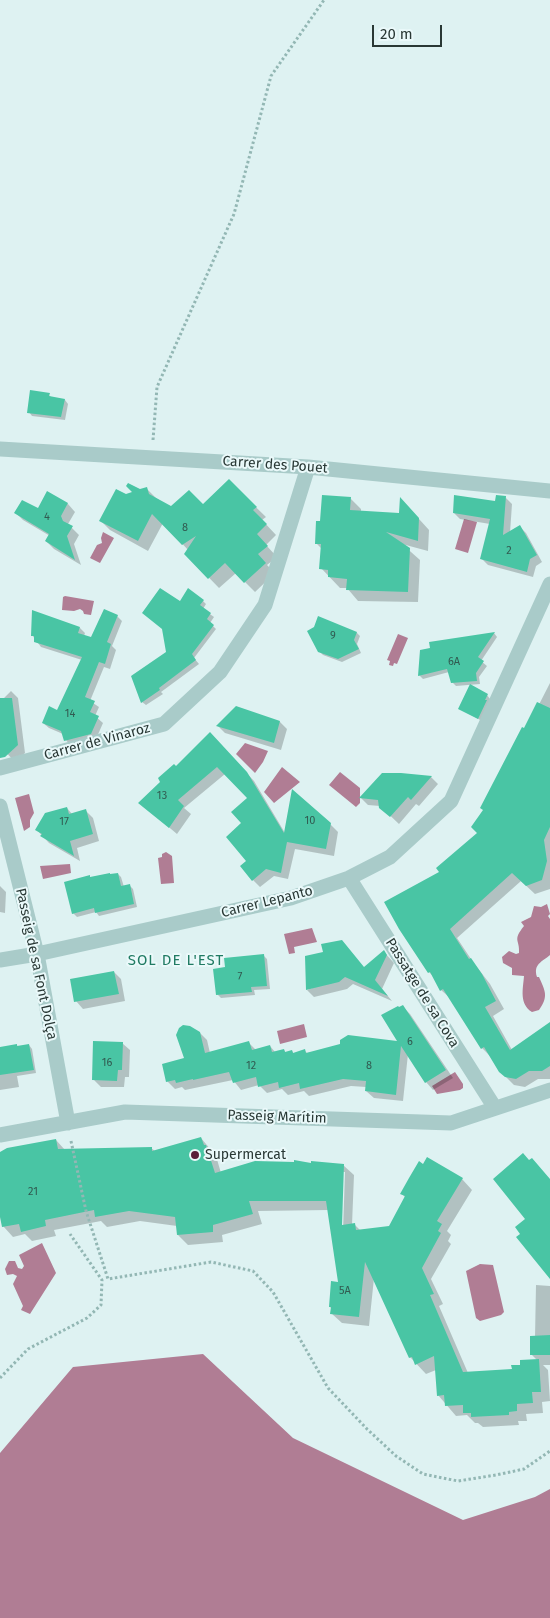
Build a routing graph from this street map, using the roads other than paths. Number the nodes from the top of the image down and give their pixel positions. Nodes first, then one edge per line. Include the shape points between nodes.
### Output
1 (0, 449) edge
2 (308, 467) junction
3 (550, 491) edge
4 (550, 584) edge
5 (0, 768) edge
6 (0, 806) edge
7 (349, 878) junction
8 (37, 954) junction
9 (0, 960) edge
10 (550, 1090) edge
11 (495, 1108) junction
12 (68, 1123) junction
13 (0, 1135) edge

1 - 2 street, Carrer des Pouet
2 - 3 street, Carrer des Pouet
2 - 5 street, Carrer de Vinaroz via 265,605 220,672 164,724
4 - 7 street, Carrer Lepanto via 451,801 390,857
6 - 8 street, Passeig de sa Font Dolça
7 - 8 street, Carrer Lepanto via 291,898
7 - 11 street, Passatge de sa Cova
8 - 9 street, Carrer Lepanto
8 - 12 street, Passeig de sa Font Dolça
10 - 11 street, Passeig Marítim
11 - 12 street, Passeig Marítim via 451,1123 125,1112
12 - 13 street, Passeig Marítim

